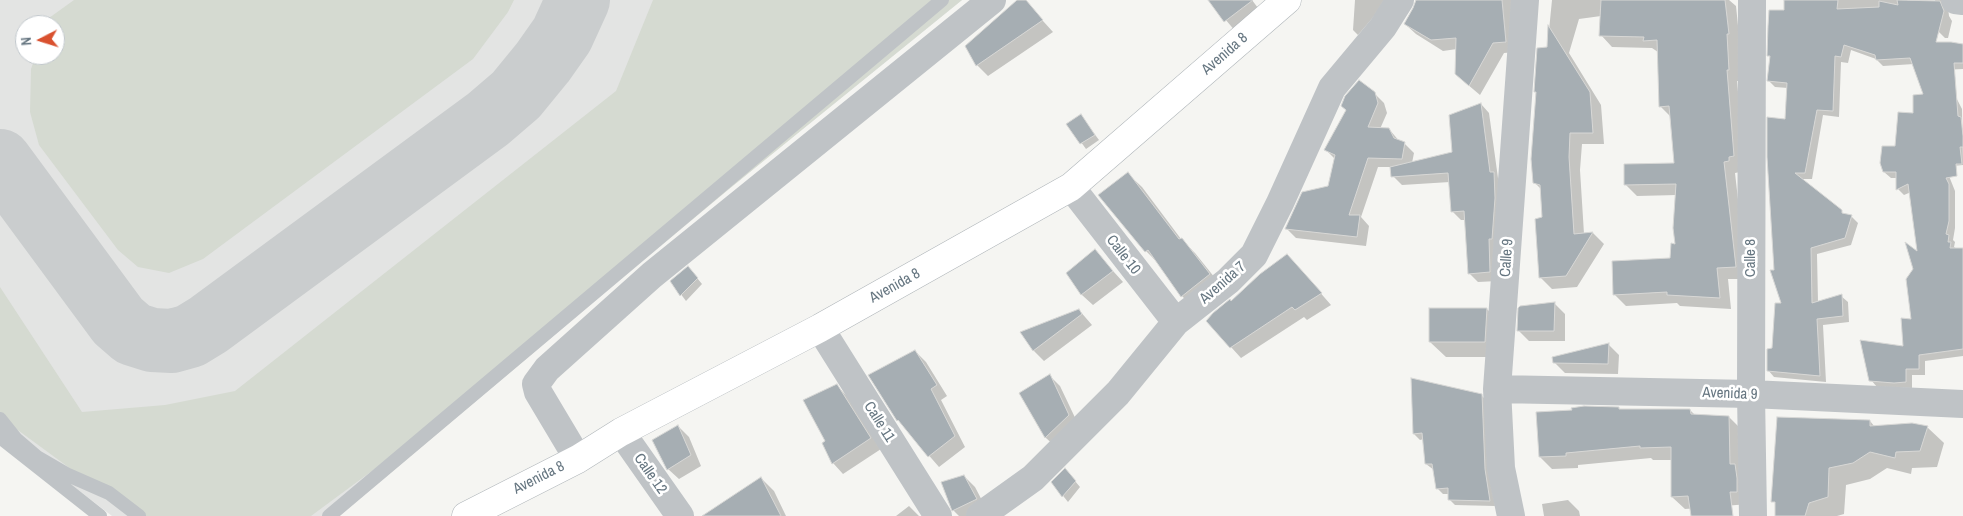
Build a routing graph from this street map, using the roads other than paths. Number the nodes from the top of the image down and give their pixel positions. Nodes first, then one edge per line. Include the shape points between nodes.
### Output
1 (942, 0) edge
2 (992, 0) edge
3 (1287, 0) edge
4 (1400, 0) edge
5 (1525, 0) edge
6 (1752, 0) edge
7 (1955, 0) edge
8 (1963, 1) edge
9 (1071, 187) junction
10 (1176, 322) junction
11 (820, 328) junction
12 (1497, 389) junction
13 (1751, 394) junction
14 (1963, 404) edge
15 (0, 419) edge
16 (621, 432) junction
17 (0, 437) edge
18 (578, 459) junction
19 (100, 516) edge
20 (139, 516) edge
21 (329, 516) edge
22 (466, 516) edge
23 (680, 516) edge
24 (938, 516) edge
25 (980, 516) edge
26 (1511, 516) edge
27 (1753, 516) edge

1 - 21 lane
2 - 18 street via 652,275 547,369 536,384 538,392
3 - 9 street, Avenida 8
4 - 10 street, Avenida 7 via 1383,27 1332,88 1254,255 1228,281
5 - 12 street, Calle 9
6 - 13 street, Calle 8
7 - 8 street
9 - 10 street, Calle 10
9 - 11 street, Avenida 8
10 - 25 street, Avenida 7 via 1118,393 1033,478
11 - 16 street, Avenida 8
11 - 24 street, Calle 11
12 - 13 street, Avenida 9
12 - 26 street, Calle 9 via 1501,468
13 - 14 street, Avenida 9
13 - 27 street, Calle 8
15 - 20 lane via 37,457 68,475 109,492
16 - 18 street, Avenida 8
16 - 23 street, Calle 12
17 - 19 lane
18 - 22 street, Avenida 8

